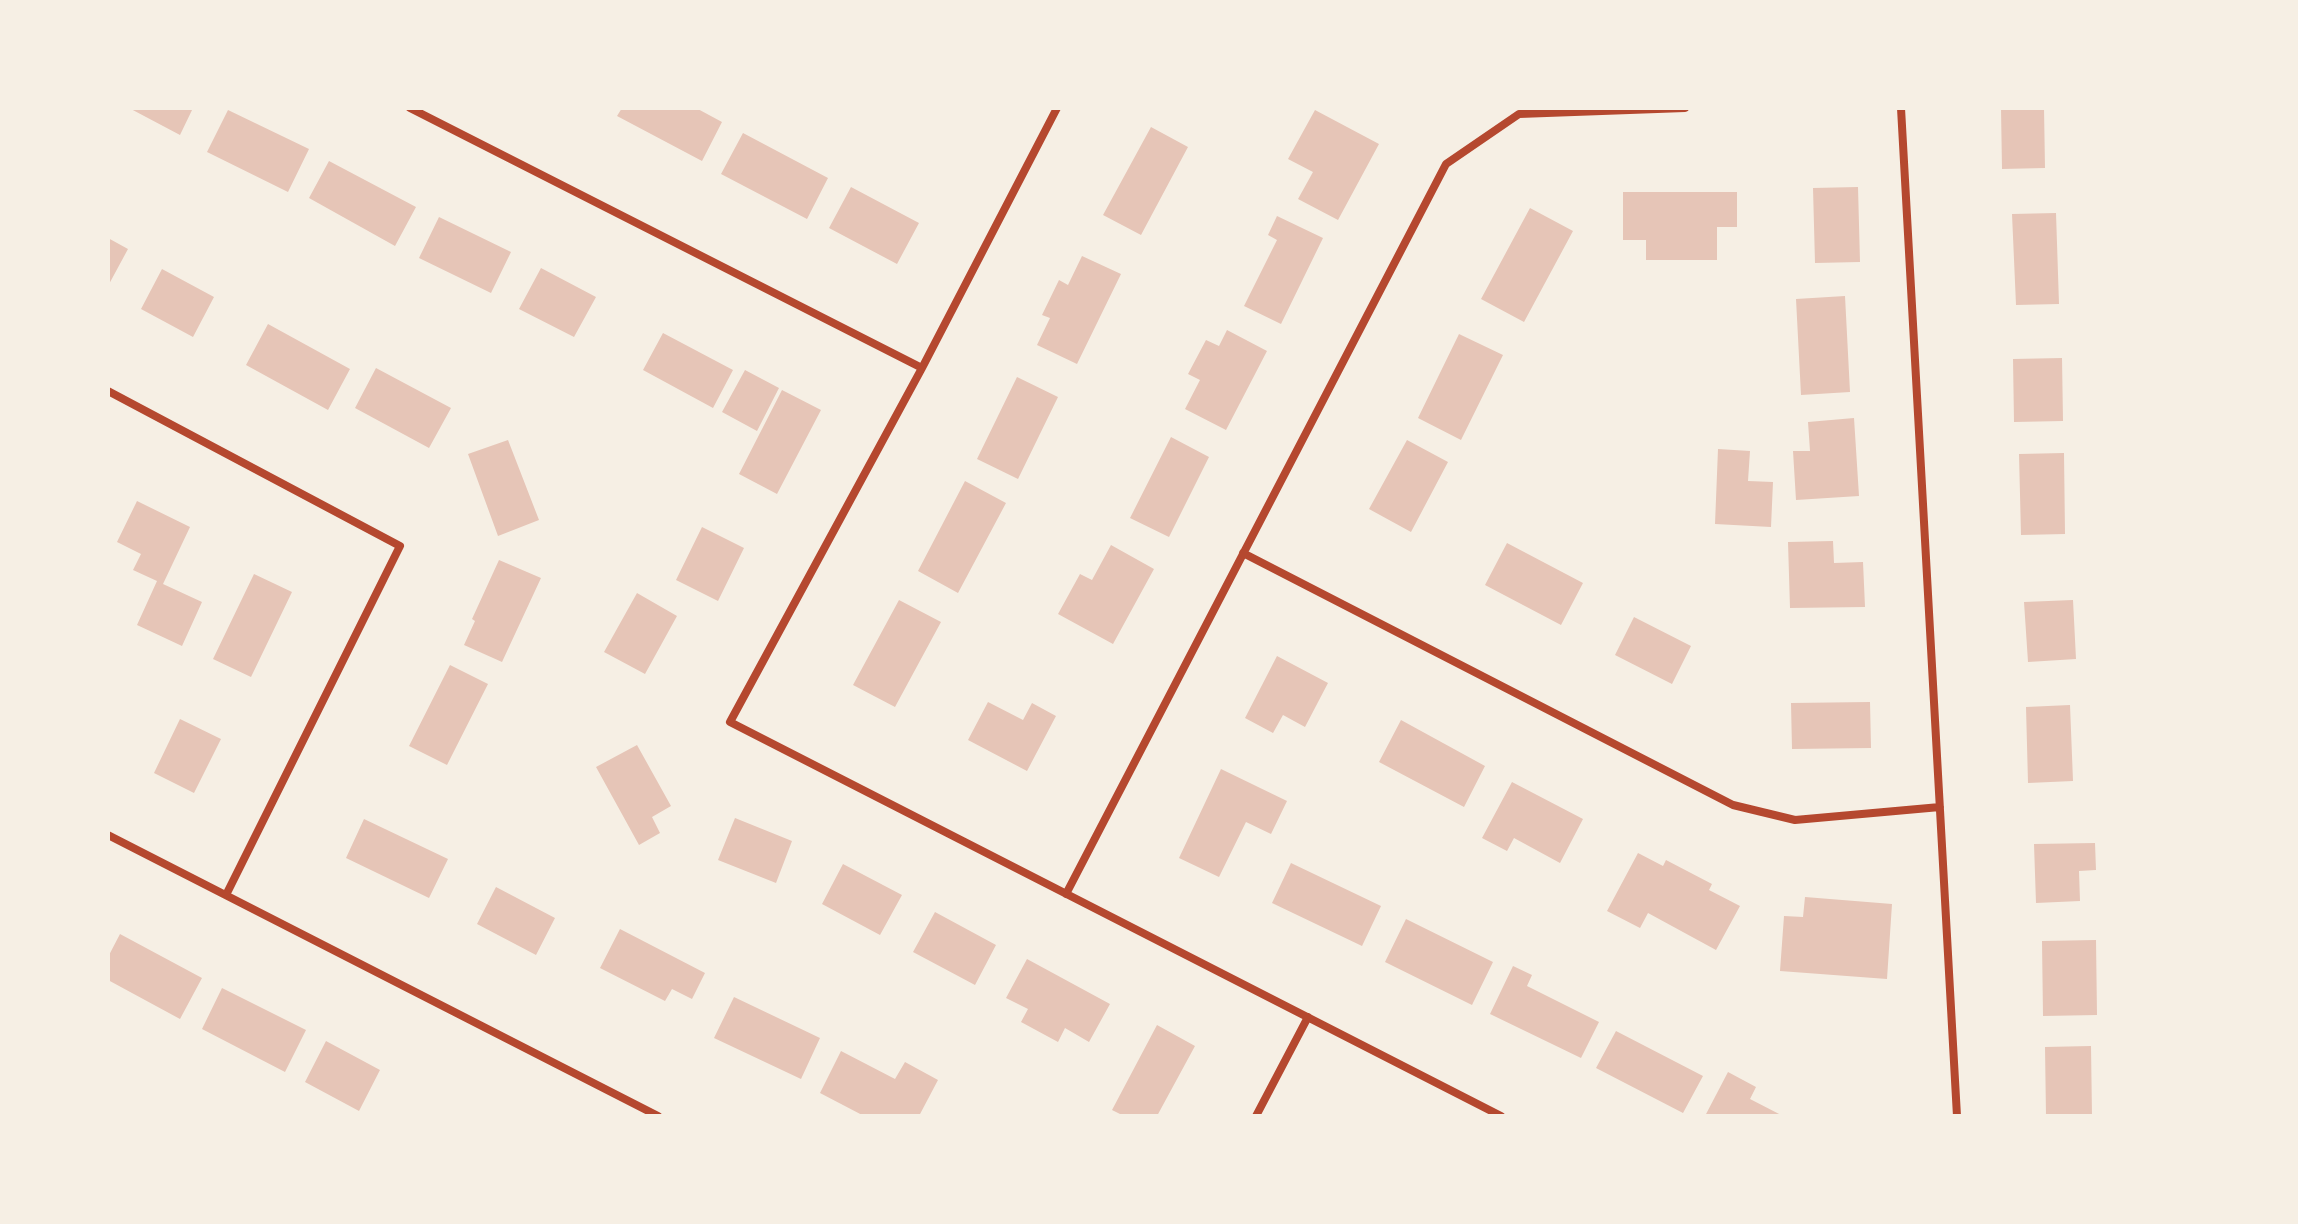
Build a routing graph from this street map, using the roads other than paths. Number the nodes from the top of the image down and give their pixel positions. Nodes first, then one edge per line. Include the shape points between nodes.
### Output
1 (410, 108) edge
2 (1057, 108) edge
3 (1685, 108) edge
4 (1901, 108) edge
5 (922, 368) junction
6 (108, 391) edge
7 (1243, 553) junction
8 (1940, 807) junction
9 (108, 835) edge
10 (1066, 894) junction
11 (226, 895) junction
12 (1308, 1017) junction
13 (658, 1116) edge
14 (1256, 1116) edge
15 (1501, 1116) edge
16 (1957, 1116) edge

1 - 5 street
2 - 5 street
3 - 7 street via 1519,114 1446,164
4 - 8 street
5 - 10 street via 730,722
6 - 11 street via 400,546
7 - 8 street via 1733,805 1795,820
7 - 10 street
8 - 16 street
9 - 11 street
10 - 12 street
11 - 13 street
12 - 14 street
12 - 15 street

